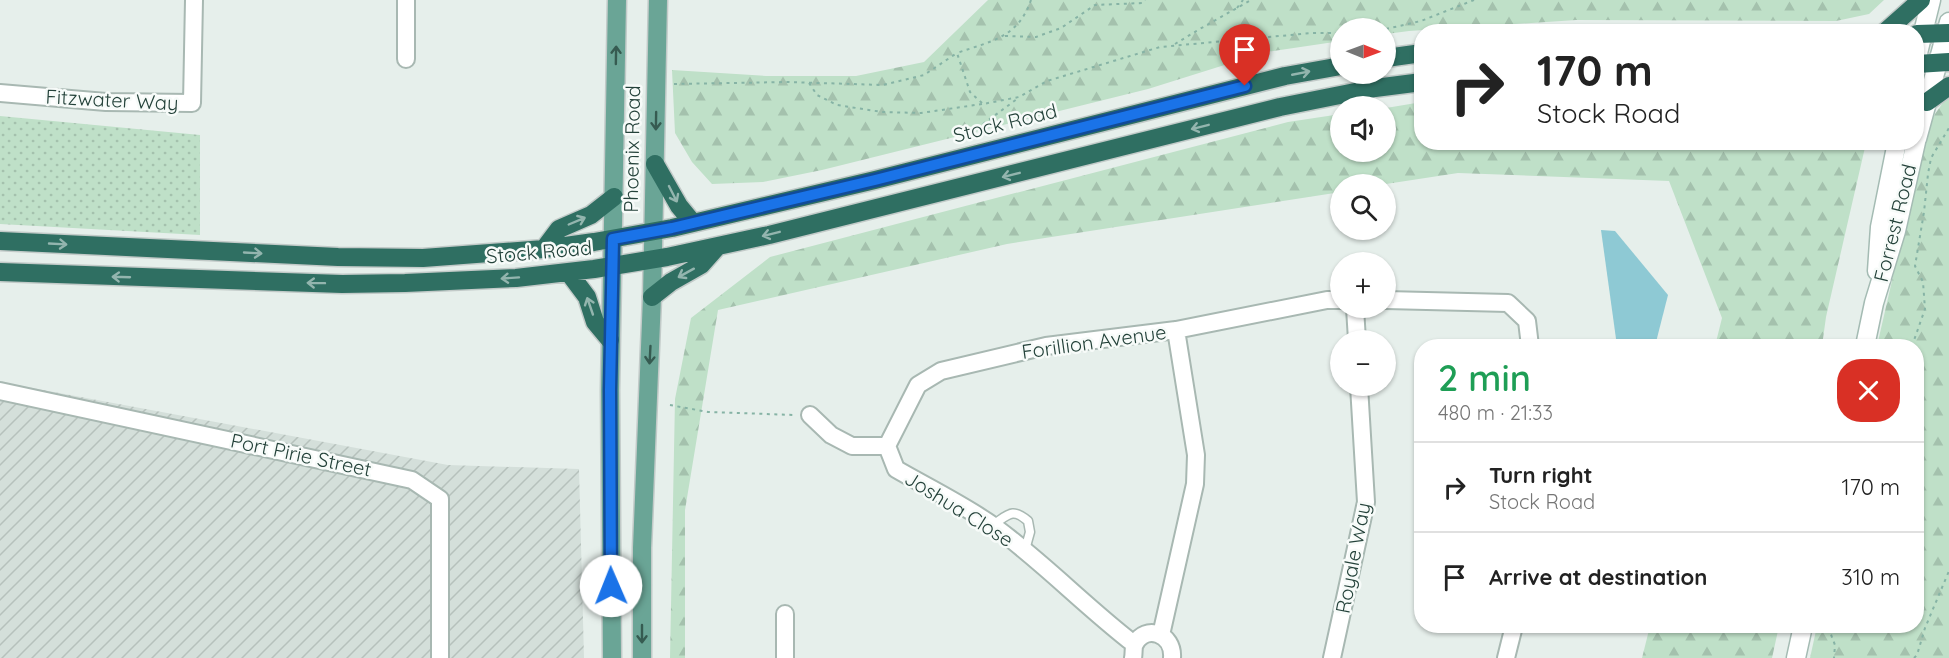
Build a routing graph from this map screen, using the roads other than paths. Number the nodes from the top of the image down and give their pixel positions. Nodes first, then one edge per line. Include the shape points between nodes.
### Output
1 (194, 0) edge
2 (406, 0) edge
3 (617, 0) edge
4 (658, 0) edge
5 (1921, 0) edge
6 (1931, 0) edge
7 (1894, 24) edge
8 (1923, 24) edge
9 (1948, 29) edge
10 (1924, 33) edge
11 (1414, 54) edge
12 (1396, 57) edge
13 (406, 59) dead end
14 (1944, 62) edge
15 (1924, 63) edge
16 (1330, 68) edge
17 (1414, 83) edge
18 (1949, 86) edge
19 (0, 93) edge
20 (1927, 102) junction
21 (1924, 114) edge
22 (1895, 150) edge
23 (1915, 150) edge
24 (655, 164) junction
25 (614, 197) junction
26 (693, 223) junction
27 (653, 232) junction
28 (613, 239) junction
29 (0, 241) edge
30 (717, 247) junction
31 (544, 249) junction
32 (652, 260) junction
33 (612, 267) junction
34 (0, 272) edge
35 (569, 273) junction
36 (652, 297) junction
37 (1330, 300) edge
38 (1396, 300) edge
39 (1874, 303) junction
40 (1176, 330) junction
41 (1529, 339) edge
42 (1866, 339) edge
43 (610, 340) junction
44 (0, 391) edge
45 (1360, 396) edge
46 (810, 415) road end
47 (887, 446) junction
48 (993, 525) junction
49 (1025, 550) junction
50 (785, 614) dead end
51 (1512, 633) edge
52 (1801, 633) edge
53 (1161, 635) junction
54 (1134, 651) edge
55 (440, 658) edge
56 (612, 658) edge
57 (642, 658) edge
58 (785, 658) edge
59 (1172, 658) edge
60 (1332, 658) edge
61 (1506, 658) edge
62 (1796, 658) edge

1 - 19 street, Fitzwater Way via 192,103 106,102
2 - 13 street
25 -> 3 main road, Phoenix Road
4 -> 24 main road, Phoenix Road
5 - 7 highway
6 - 8 main road
9 - 10 highway
9 - 14 main road, Forrest Road
11 - 12 highway
14 - 15 highway
14 - 20 main road, Forrest Road
26 -> 16 highway, Stock Road
17 -> 30 highway, Stock Road via 1280,107
18 - 20 highway
20 - 21 main road, Forrest Road
22 - 39 main road, Forrest Road via 1880,227
23 - 39 main road, Forrest Road
24 -> 26 highway
24 - 27 main road, Phoenix Road
25 - 28 main road, Phoenix Road
31 -> 25 highway via 559,229 591,215
26 - 27 highway, Stock Road
27 - 28 highway, Stock Road
27 - 32 main road, Phoenix Road
28 - 31 highway, Stock Road
28 - 33 main road, Phoenix Road
29 -> 31 highway, Stock Road via 382,258
30 - 32 highway, Stock Road
30 -> 36 highway via 701,265
32 - 33 highway, Stock Road
32 - 36 main road, Phoenix Road
33 - 35 highway, Stock Road
33 - 43 main road, Phoenix Road
35 -> 34 highway, Stock Road via 342,284
43 -> 35 highway via 595,322 587,297
36 -> 57 main road, Phoenix Road via 642,548
37 - 40 street, Forillion Avenue
38 - 41 street via 1508,303 1527,321
39 - 42 main road, Forrest Road
40 - 47 street, Forillion Avenue via 1046,346 941,371 918,385
40 - 53 street via 1196,455 1195,484
43 - 56 main road, Phoenix Road
44 - 55 street, Port Pirie Street via 412,480 440,499
45 - 60 street, Royale Way via 1366,502
46 - 47 street via 831,435 852,446
47 - 48 street, Joshua Close via 896,469
48 - 49 street, Joshua Close
48 - 49 lane via 1011,513 1020,514 1028,521 1030,532
49 - 54 street, Joshua Close
50 - 58 street
51 - 61 street
52 - 62 main road
53 - 54 street via 1142,636
53 - 59 street via 1168,640

